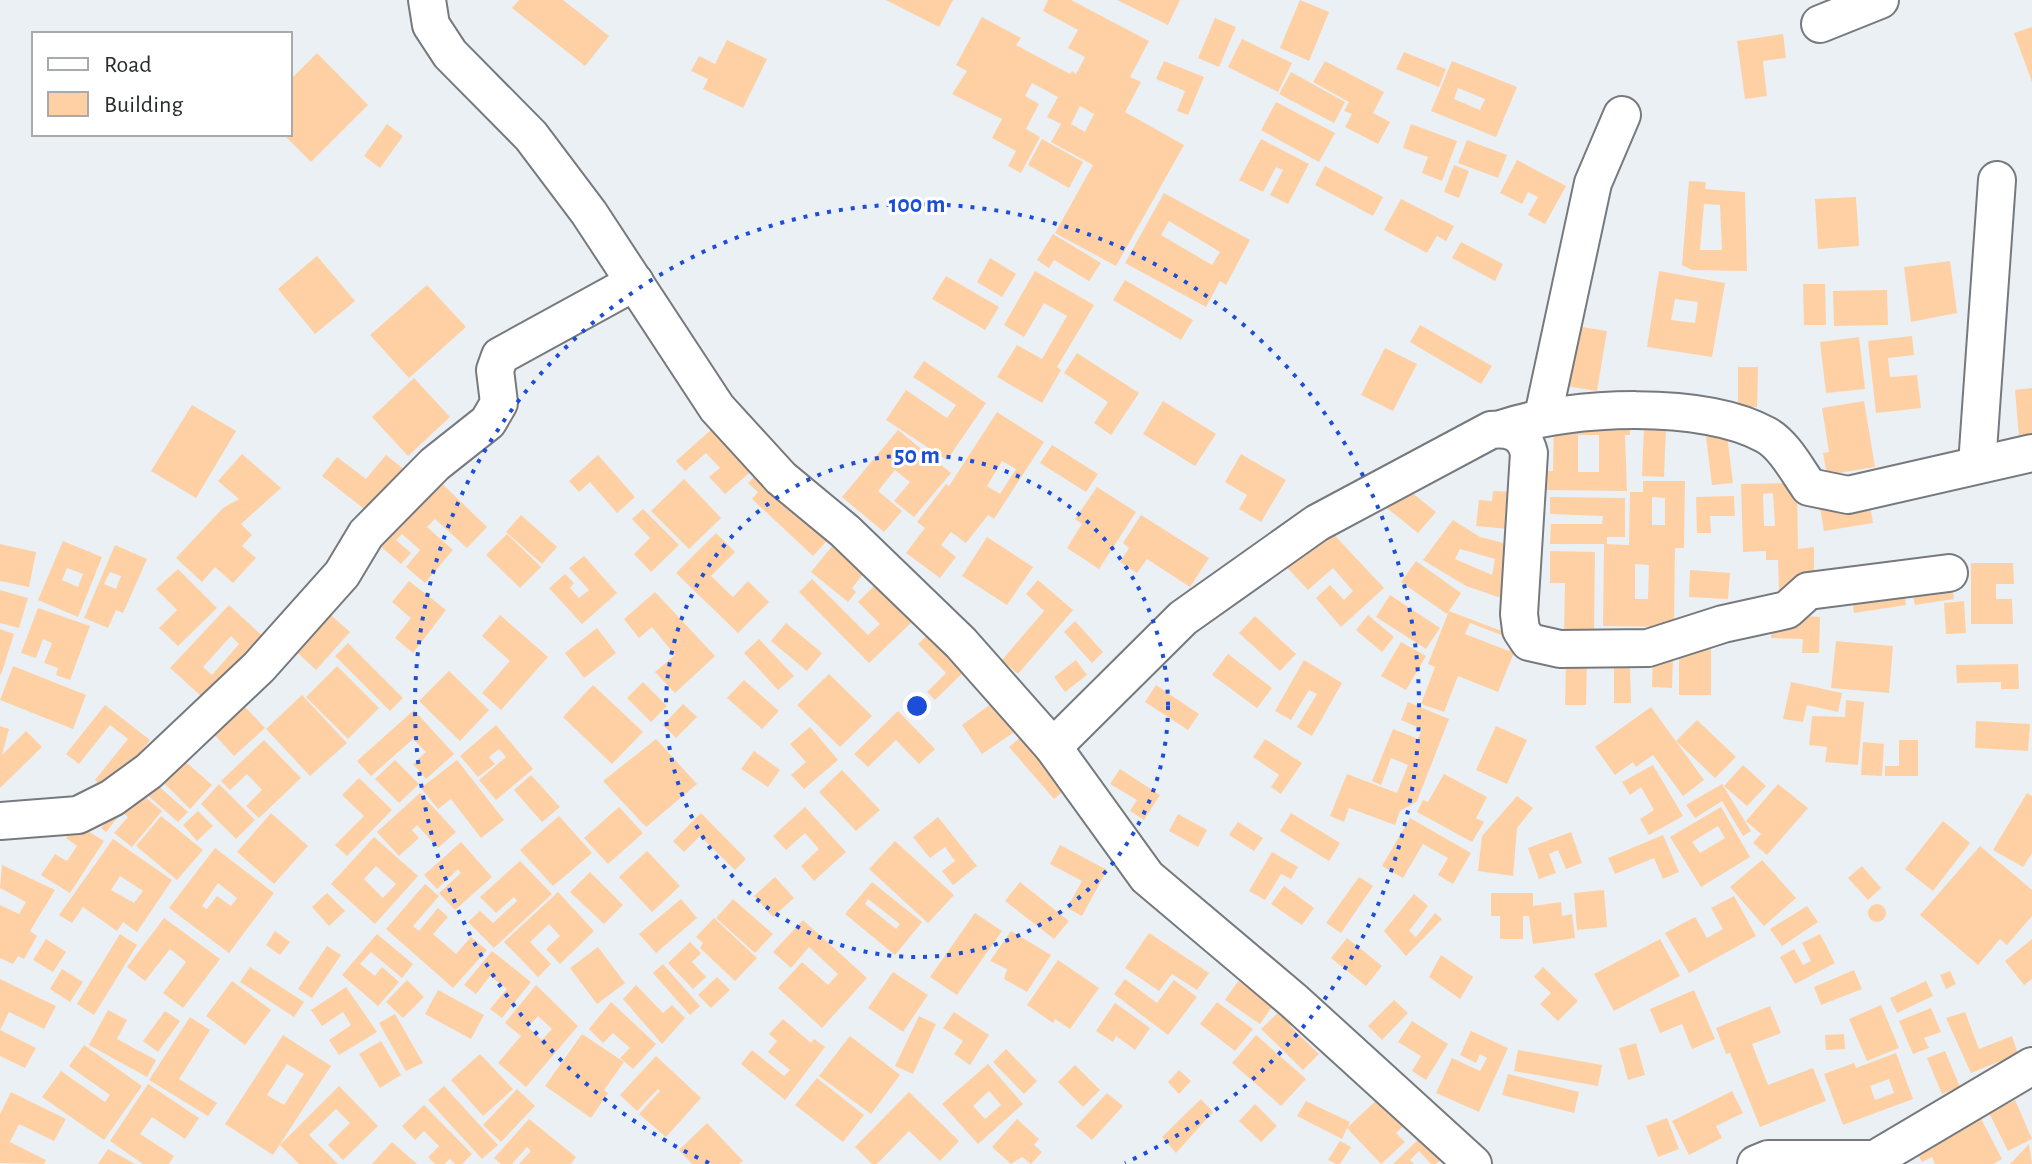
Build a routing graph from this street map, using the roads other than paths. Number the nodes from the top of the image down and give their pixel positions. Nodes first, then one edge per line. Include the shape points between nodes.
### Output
1 (427, 0) edge
2 (1880, 0) edge
3 (1820, 24) dead end
4 (1622, 115) dead end
5 (1997, 180) dead end
6 (635, 282) junction
7 (1543, 416) junction
8 (1504, 428) junction
9 (2032, 453) edge
10 (1977, 465) junction
11 (1949, 573) dead end
12 (1053, 747) junction
13 (0, 821) edge
14 (2032, 1066) edge
15 (1879, 1162) edge
16 (1473, 1164) edge
17 (1756, 1164) edge

1 - 6 street via 431,25 450,54 531,136
2 - 3 street
4 - 7 street via 1593,183
5 - 10 street
6 - 12 street via 717,408 781,478 845,531 961,643
6 - 13 street via 500,356 495,370 499,403 488,422 435,464 366,534 342,574 259,667 149,771 78,815
7 - 8 street
7 - 10 street via 1671,412 1733,423 1767,436 1809,487 1848,495
8 - 11 street via 1526,441 1529,453 1519,614 1529,642 1560,649 1648,648 1787,610 1808,591
8 - 12 street via 1491,430 1317,523 1256,566 1183,618
9 - 10 street
12 - 16 street via 1147,877 1294,1001
14 - 15 street
15 - 17 street via 1768,1159

